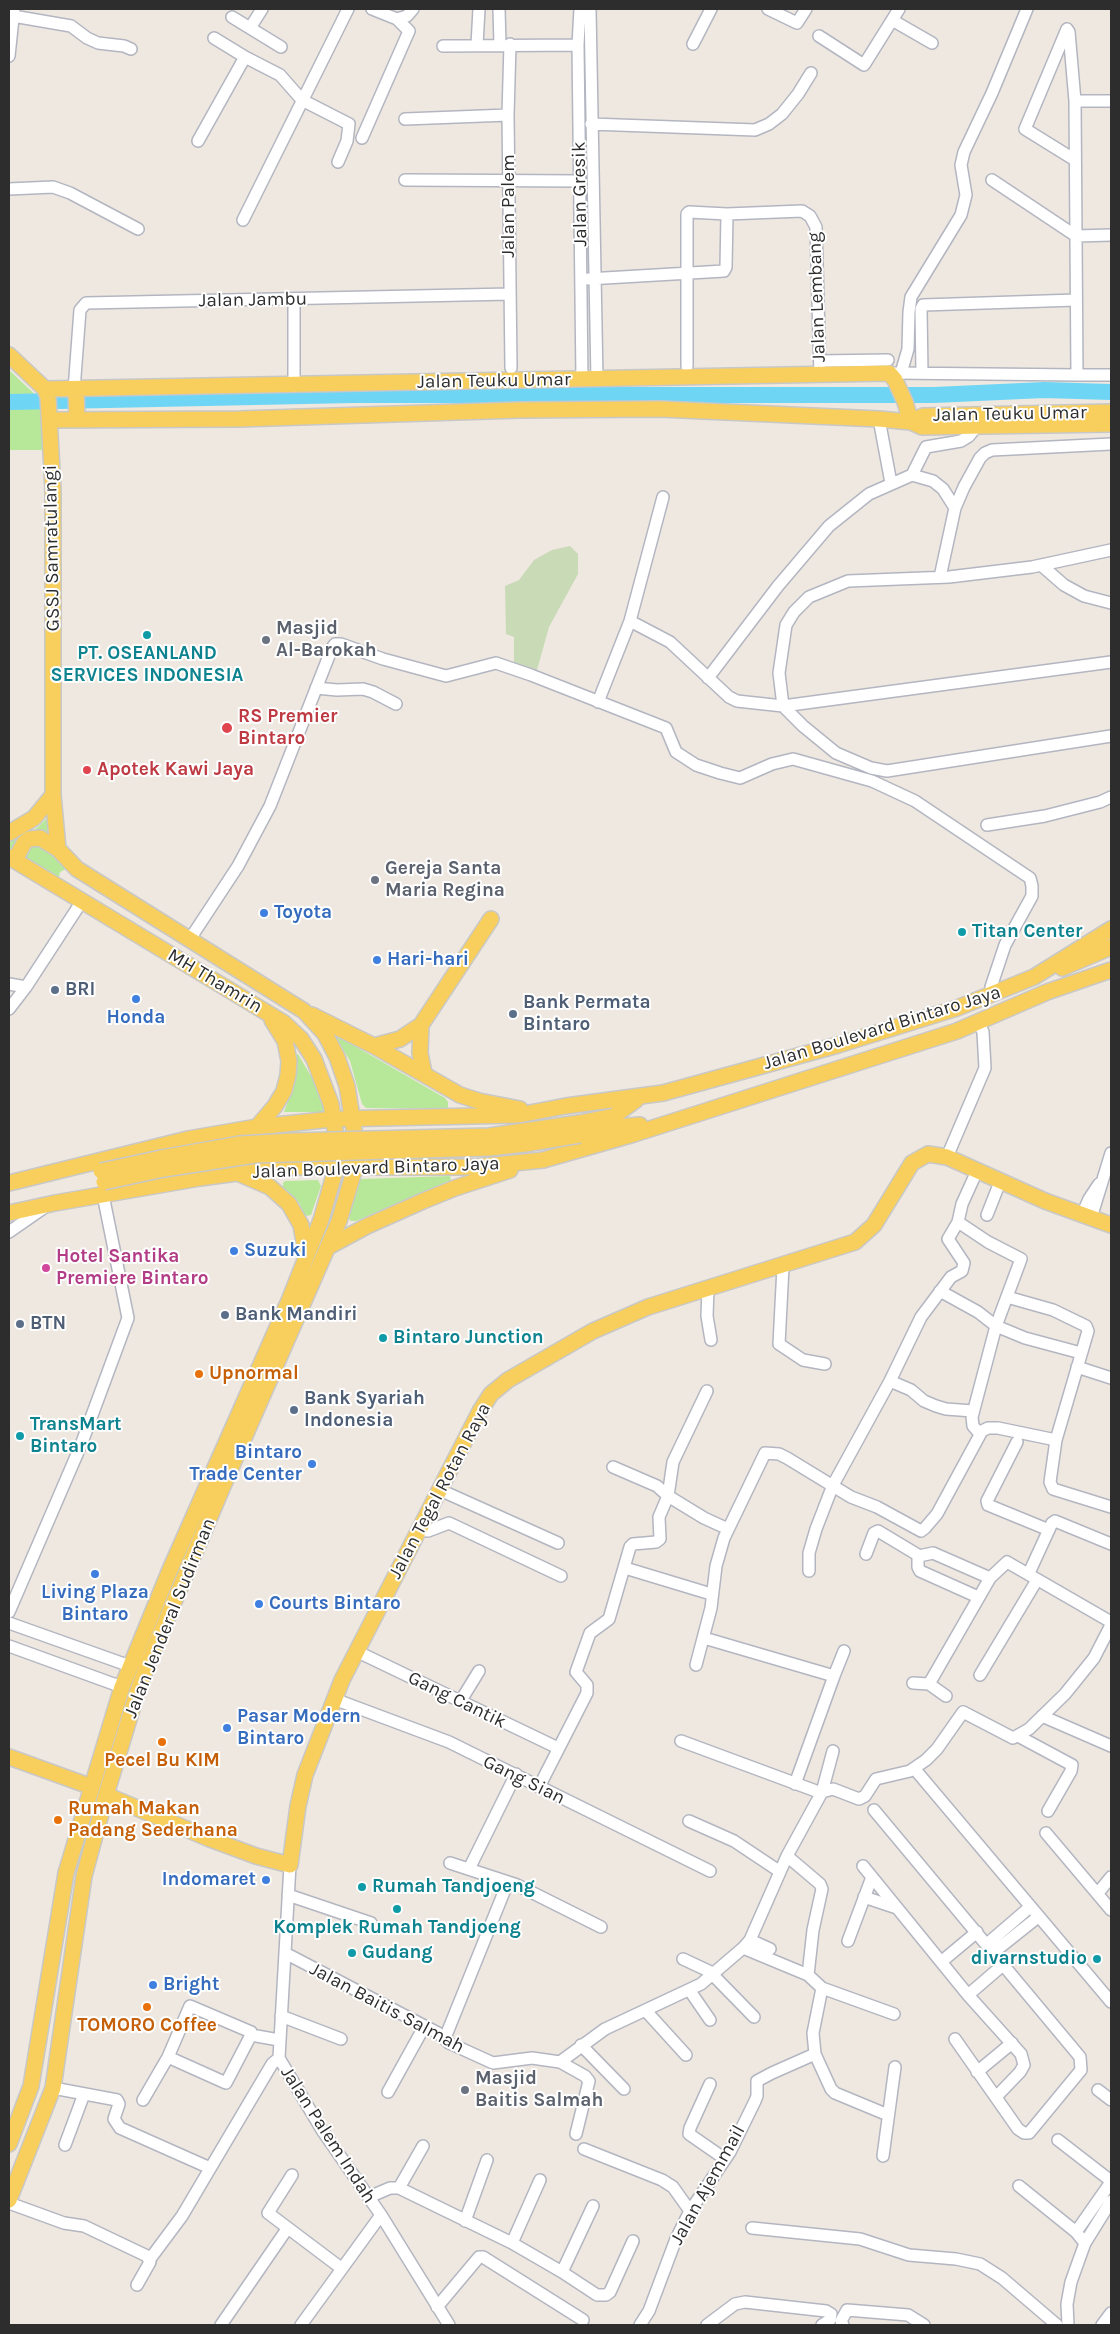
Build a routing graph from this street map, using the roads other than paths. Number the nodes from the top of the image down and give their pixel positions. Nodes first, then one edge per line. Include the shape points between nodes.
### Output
1 (262, 9) edge
2 (348, 9) edge
3 (372, 9) edge
4 (414, 9) edge
5 (479, 9) edge
6 (499, 9) edge
7 (580, 9) edge
8 (590, 9) edge
9 (710, 9) edge
10 (768, 9) edge
11 (806, 9) edge
12 (899, 9) edge
13 (1027, 9) edge
14 (14, 12) edge
15 (232, 17) dead end
16 (397, 19) junction
17 (892, 20) junction
18 (250, 28) junction
19 (819, 36) dead end
20 (214, 38) dead end
21 (932, 43) dead end
22 (692, 44) dead end
23 (477, 45) junction
24 (505, 45) junction
25 (578, 45) junction
26 (443, 46) dead end
27 (282, 47) dead end
28 (131, 49) dead end
29 (9, 56) edge
30 (245, 57) junction
31 (811, 73) dead end
32 (302, 100) junction
33 (1075, 101) junction
34 (1111, 101) edge
35 (508, 115) junction
36 (405, 119) dead end
37 (591, 124) junction
38 (362, 138) dead end
39 (198, 141) dead end
40 (1075, 160) junction
41 (338, 162) dead end
42 (405, 180) dead end
43 (992, 180) dead end
44 (510, 181) junction
45 (580, 181) junction
46 (9, 189) edge
47 (727, 214) junction
48 (243, 220) dead end
49 (138, 229) dead end
50 (1111, 235) edge
51 (1076, 236) junction
52 (686, 272) junction
53 (581, 279) junction
54 (594, 279) junction
55 (510, 294) junction
56 (294, 299) junction
57 (1076, 300) junction
58 (9, 355) edge
59 (687, 366) dead end
60 (511, 368) dead end
61 (820, 368) junction
62 (893, 372) junction
63 (922, 373) junction
64 (587, 374) junction
65 (1077, 375) junction
66 (1111, 375) edge
67 (294, 386) junction
68 (76, 402) junction
69 (48, 405) junction
70 (1111, 412) edge
71 (879, 418) junction
72 (911, 422) junction
73 (1111, 424) edge
74 (977, 426) junction
75 (1111, 444) edge
76 (912, 474) junction
77 (891, 483) junction
78 (663, 497) dead end
79 (955, 508) junction
80 (1111, 550) edge
81 (1041, 565) junction
82 (940, 577) junction
83 (1111, 603) edge
84 (630, 621) junction
85 (1111, 662) edge
86 (708, 678) junction
87 (316, 688) junction
88 (598, 702) junction
89 (396, 704) dead end
90 (783, 706) junction
91 (1111, 736) edge
92 (53, 795) junction
93 (1111, 796) edge
94 (987, 825) dead end
95 (9, 834) edge
96 (58, 849) junction
97 (12, 858) edge
98 (82, 901) junction
99 (491, 919) dead end
100 (1111, 929) edge
101 (190, 939) junction
102 (1111, 947) edge
103 (1111, 960) edge
104 (1111, 970) edge
105 (1034, 977) junction
106 (9, 984) edge
107 (26, 987) junction
108 (1048, 992) junction
109 (994, 995) junction
110 (9, 1009) edge
111 (262, 1009) junction
112 (304, 1011) junction
113 (979, 1023) junction
114 (420, 1025) junction
115 (374, 1046) junction
116 (424, 1073) junction
117 (640, 1098) junction
118 (538, 1111) junction
119 (390, 1116) junction
120 (353, 1118) junction
121 (333, 1119) junction
122 (298, 1122) junction
123 (664, 1124) junction
124 (257, 1126) junction
125 (579, 1129) junction
126 (1111, 1153) edge
127 (947, 1157) junction
128 (543, 1160) junction
129 (304, 1167) junction
130 (336, 1168) junction
131 (354, 1168) junction
132 (387, 1168) junction
133 (977, 1172) junction
134 (236, 1173) junction
135 (48, 1175) junction
136 (1000, 1182) junction
137 (9, 1183) edge
138 (103, 1183) junction
139 (53, 1203) junction
140 (9, 1213) edge
141 (987, 1215) dead end
142 (1086, 1217) junction
143 (958, 1222) junction
144 (1111, 1225) edge
145 (9, 1232) edge
146 (328, 1247) junction
147 (306, 1258) junction
148 (783, 1267) junction
149 (708, 1288) junction
150 (940, 1291) junction
151 (1007, 1298) junction
152 (996, 1326) junction
153 (711, 1340) dead end
154 (1081, 1353) junction
155 (825, 1364) dead end
156 (1077, 1367) junction
157 (1111, 1378) edge
158 (890, 1381) junction
159 (707, 1391) dead end
160 (973, 1411) junction
161 (980, 1434) junction
162 (1056, 1440) junction
163 (1017, 1442) dead end
164 (613, 1467) dead end
165 (833, 1485) junction
166 (440, 1490) junction
167 (668, 1496) junction
168 (1111, 1507) edge
169 (728, 1529) junction
170 (419, 1530) junction
171 (1049, 1530) junction
172 (558, 1542) dead end
173 (1111, 1544) edge
174 (866, 1554) dead end
175 (919, 1556) junction
176 (174, 1561) junction
177 (189, 1567) junction
178 (625, 1568) junction
179 (809, 1572) dead end
180 (168, 1576) junction
181 (561, 1576) dead end
182 (1033, 1576) junction
183 (990, 1578) junction
184 (182, 1584) junction
185 (711, 1594) junction
186 (978, 1597) junction
187 (9, 1612) edge
188 (9, 1624) edge
189 (1111, 1624) edge
190 (704, 1638) junction
191 (9, 1646) edge
192 (356, 1651) junction
193 (844, 1651) dead end
194 (696, 1665) dead end
195 (130, 1666) junction
196 (478, 1671) dead end
197 (980, 1675) dead end
198 (834, 1676) junction
199 (913, 1683) dead end
200 (929, 1684) junction
201 (122, 1687) junction
202 (946, 1696) dead end
203 (334, 1699) junction
204 (460, 1702) junction
205 (1042, 1716) junction
206 (1018, 1736) junction
207 (681, 1741) dead end
208 (1111, 1746) edge
209 (558, 1748) junction
210 (833, 1751) dead end
211 (9, 1758) edge
212 (98, 1768) junction
213 (113, 1770) junction
214 (516, 1774) junction
215 (918, 1774) dead end
216 (72, 1781) junction
217 (795, 1784) junction
218 (92, 1787) junction
219 (539, 1787) junction
220 (822, 1792) junction
221 (106, 1795) junction
222 (126, 1803) junction
223 (874, 1810) dead end
224 (1048, 1812) dead end
225 (689, 1821) dead end
226 (1046, 1833) dead end
227 (787, 1856) junction
228 (450, 1863) dead end
229 (290, 1865) junction
230 (864, 1866) dead end
231 (469, 1869) junction
232 (710, 1871) dead end
233 (779, 1871) junction
234 (1111, 1876) edge
235 (872, 1877) junction
236 (508, 1882) junction
237 (1098, 1892) junction
238 (288, 1895) junction
239 (864, 1898) junction
240 (1030, 1907) junction
241 (897, 1908) junction
242 (1111, 1910) edge
243 (1038, 1916) junction
244 (370, 1923) dead end
245 (601, 1927) dead end
246 (977, 1932) junction
247 (848, 1941) dead end
248 (746, 1944) junction
249 (990, 1948) junction
250 (770, 1949) dead end
251 (285, 1953) junction
252 (683, 1959) dead end
253 (941, 1962) junction
254 (1004, 1964) junction
255 (714, 1974) junction
256 (808, 1975) junction
257 (822, 1988) junction
258 (690, 1991) junction
259 (968, 1994) junction
260 (1111, 2002) edge
261 (646, 2011) junction
262 (894, 2014) dead end
263 (282, 2016) junction
264 (754, 2017) dead end
265 (710, 2020) dead end
266 (424, 2027) junction
267 (250, 2038) junction
268 (445, 2038) junction
269 (955, 2039) dead end
270 (341, 2040) dead end
271 (1012, 2043) junction
272 (581, 2045) junction
273 (278, 2049) junction
274 (816, 2054) junction
275 (686, 2055) dead end
276 (168, 2056) junction
277 (560, 2062) junction
278 (895, 2067) dead end
279 (977, 2072) junction
280 (710, 2084) dead end
281 (53, 2088) junction
282 (624, 2089) dead end
283 (1098, 2090) dead end
284 (388, 2092) dead end
285 (84, 2094) junction
286 (996, 2097) junction
287 (142, 2100) dead end
288 (1111, 2100) edge
289 (888, 2115) junction
290 (576, 2134) dead end
291 (1058, 2140) dead end
292 (9, 2144) edge
293 (65, 2145) dead end
294 (423, 2146) dead end
295 (584, 2149) dead end
296 (883, 2156) dead end
297 (725, 2159) junction
298 (487, 2160) dead end
299 (210, 2168) junction
300 (292, 2175) dead end
301 (540, 2180) dead end
302 (1111, 2182) edge
303 (1019, 2186) dead end
304 (400, 2188) junction
305 (369, 2197) junction
306 (1111, 2201) edge
307 (9, 2202) edge
308 (593, 2206) dead end
309 (690, 2211) junction
310 (381, 2215) junction
311 (465, 2221) junction
312 (752, 2228) dead end
313 (287, 2229) junction
314 (1076, 2232) junction
315 (633, 2242) dead end
316 (512, 2243) junction
317 (1085, 2243) junction
318 (150, 2259) junction
319 (341, 2268) junction
320 (562, 2272) junction
321 (138, 2285) dead end
322 (437, 2307) junction
323 (1111, 2313) edge
324 (583, 2320) dead end
325 (221, 2325) edge
326 (301, 2325) edge
327 (449, 2325) edge
328 (640, 2325) edge
329 (707, 2325) edge
330 (822, 2325) edge
331 (843, 2325) edge
332 (924, 2325) edge
333 (1057, 2325) edge
334 (1068, 2325) edge
335 (1102, 2325) edge

1 - 18 street
2 - 32 street
3 - 16 street
4 - 16 street
5 - 23 street
6 - 24 street, Jalan Palem
7 - 25 street, Jalan Gresik
8 - 37 street
9 - 22 street
10 - 11 street via 797,23
12 - 17 street
13 - 62 street via 964,152 961,165 966,196 961,215 911,297 908,349
14 - 28 street via 71,26 98,43
14 - 29 street
15 - 18 street
16 - 38 street via 409,31
17 - 19 street via 864,65
17 - 21 street
18 - 27 street
20 - 30 street
23 - 24 street
23 - 26 street
24 - 25 street
24 - 35 street, Jalan Palem
25 - 45 street, Jalan Gresik
30 - 32 street via 280,75
30 - 39 street
31 - 37 street via 782,114 755,130
32 - 41 street via 349,124 348,141
32 - 48 street
33 - 34 street
33 - 40 street
33 - 40 street via 1067,29 1025,129
35 - 36 street
35 - 44 street, Jalan Palem
37 - 54 street
40 - 51 street
42 - 44 street
43 - 51 street
44 - 45 street
44 - 55 street, Jalan Palem
45 - 53 street, Jalan Gresik
46 - 49 street via 53,187
47 - 52 street via 725,270 717,273
47 - 52 street, Jalan Lembang via 687,214
47 - 61 street, Jalan Lembang via 802,210 814,220
50 - 51 street
51 - 57 street
52 - 54 street
52 - 59 street, Jalan Lembang
53 - 54 street
53 - 64 street, Jalan Gresik
54 - 64 street via 596,363
55 - 56 street, Jalan Jambu
55 - 60 street, Jalan Palem
56 - 67 street
56 - 68 street, Jalan Jambu via 84,304 80,310
57 - 63 street via 923,305
57 - 65 street
58 - 69 main road
61 - 62 main road, Jalan Teuku Umar
61 - 64 main road, Jalan Teuku Umar
62 - 63 street
62 - 72 main road, Jalan Teuku Umar
63 - 65 street
64 - 67 main road, Jalan Teuku Umar
65 - 66 street
67 - 68 main road, Jalan Teuku Umar
68 - 69 main road, Jalan Teuku Umar
68 - 69 main road, Jalan Teuku Umar
68 - 71 main road, Jalan Teuku Umar via 239,419 650,409
69 - 92 main road, GSSJ Samratulangi via 53,490
70 - 72 main road, Jalan Teuku Umar via 922,416
71 - 72 main road, Jalan Teuku Umar
71 - 77 street
72 - 74 main road, Jalan Teuku Umar via 922,427
73 - 74 main road, Jalan Teuku Umar
74 - 76 street via 961,441 926,447
75 - 79 street via 992,450 980,458
76 - 77 street
76 - 79 street via 943,489
77 - 86 street via 869,494 829,526 778,586
78 - 84 street
79 - 82 street
80 - 81 street
81 - 82 street
81 - 83 street via 1064,585 1084,596
82 - 90 street via 848,581 809,597 786,625 779,673
84 - 86 street via 670,642
84 - 88 street
85 - 90 street
86 - 90 street via 722,693 737,701
87 - 88 street via 332,648 341,644 446,676 496,663
87 - 89 street via 363,689
87 - 101 street via 270,806 238,866
88 - 109 street via 666,728 676,752 696,765 720,773 740,778 772,764 793,760 872,781 916,802 1030,878 1032,896 1005,945 991,987
90 - 91 street via 836,753 887,771
92 - 95 main road via 34,818
92 - 96 main road, GSSJ Samratulangi
93 - 94 street via 1100,802 1045,816
96 - 97 main road via 35,837 24,842
96 - 101 main road, MH Thamrin via 76,870
97 - 98 main road, MH Thamrin
98 - 107 street
98 - 111 main road, MH Thamrin
99 - 114 main road
100 - 105 main road, Jalan Boulevard Bintaro Jaya
101 - 112 main road, MH Thamrin
102 - 105 main road
103 - 108 main road
104 - 108 main road, Jalan Boulevard Bintaro Jaya
105 - 109 main road, Jalan Boulevard Bintaro Jaya
106 - 107 street
107 - 110 street
108 - 113 main road, Jalan Boulevard Bintaro Jaya
109 - 117 main road, Jalan Boulevard Bintaro Jaya via 838,1045
111 - 121 main road, MH Thamrin via 284,1023 306,1046 324,1083
111 - 124 main road via 275,1022 285,1040 289,1068 280,1099
112 - 115 main road
112 - 120 main road, MH Thamrin via 325,1034 337,1056
113 - 123 main road, Jalan Boulevard Bintaro Jaya
113 - 127 street via 983,1032 985,1068
114 - 115 main road via 400,1039
114 - 116 main road
115 - 116 main road
116 - 118 main road via 460,1095 514,1109
117 - 118 main road, Jalan Boulevard Bintaro Jaya
117 - 125 main road, Jalan Boulevard Bintaro Jaya via 614,1116
118 - 119 main road, Jalan Boulevard Bintaro Jaya via 493,1117
119 - 120 main road, Jalan Boulevard Bintaro Jaya
119 - 132 main road via 377,1121 365,1139 366,1154 372,1163
120 - 121 main road, Jalan Boulevard Bintaro Jaya
120 - 131 main road, MH Thamrin via 356,1136
121 - 122 main road, Jalan Boulevard Bintaro Jaya
121 - 130 main road, MH Thamrin
122 - 124 main road, Jalan Boulevard Bintaro Jaya
122 - 129 main road via 315,1135 318,1149 316,1161
123 - 125 main road, Jalan Boulevard Bintaro Jaya
123 - 128 main road, Jalan Boulevard Bintaro Jaya
124 - 135 main road, Jalan Boulevard Bintaro Jaya via 172,1142
125 - 138 main road, Jalan Boulevard Bintaro Jaya, bridge via 489,1136 240,1144
126 - 142 street via 1097,1201
127 - 133 main road, Jalan Tegal Rotan Raya
127 - 148 main road, Jalan Tegal Rotan Raya via 928,1154 912,1163 874,1225 855,1242
128 - 132 main road, Jalan Boulevard Bintaro Jaya via 475,1168
128 - 146 main road via 455,1188 384,1218
129 - 130 main road, Jalan Boulevard Bintaro Jaya
129 - 134 main road, Jalan Boulevard Bintaro Jaya
130 - 131 main road, Jalan Boulevard Bintaro Jaya
130 - 147 main road, Jalan Jenderal Sudirman
131 - 132 main road, Jalan Boulevard Bintaro Jaya
131 - 146 main road, Jalan Jenderal Sudirman
133 - 136 main road, Jalan Tegal Rotan Raya
133 - 143 street via 962,1204
134 - 138 main road, Jalan Boulevard Bintaro Jaya
134 - 147 main road via 270,1187 289,1204 301,1225
135 - 137 main road, Jalan Boulevard Bintaro Jaya
135 - 138 main road, Jalan Boulevard Bintaro Jaya
136 - 141 street
136 - 142 main road, Jalan Tegal Rotan Raya
138 - 139 main road, Jalan Boulevard Bintaro Jaya
138 - 187 street via 128,1318 81,1445
139 - 140 main road, Jalan Boulevard Bintaro Jaya
139 - 145 street
142 - 144 main road, Jalan Tegal Rotan Raya
143 - 150 street via 948,1239 964,1263 962,1271
143 - 151 street via 1021,1259
146 - 177 main road, Jalan Jenderal Sudirman
147 - 176 main road, Jalan Jenderal Sudirman
148 - 149 main road, Jalan Tegal Rotan Raya
148 - 155 street via 779,1344 803,1360
149 - 153 street via 707,1316
149 - 166 main road, Jalan Tegal Rotan Raya via 619,1318 498,1387 480,1411
150 - 152 street
150 - 158 street via 921,1317
151 - 152 street
151 - 154 street via 1053,1310 1086,1326 1088,1331
152 - 154 street via 1025,1338
152 - 160 street
154 - 156 street
156 - 157 street
156 - 162 street
158 - 160 street via 936,1406
158 - 165 street
159 - 167 street via 673,1462
160 - 161 street via 971,1422
161 - 162 street via 988,1428 998,1428
161 - 165 street via 937,1514 924,1530 851,1497
162 - 168 street via 1050,1486
163 - 171 street via 987,1500 988,1505
164 - 167 street via 657,1486
165 - 169 street via 779,1454 766,1453
165 - 179 street via 809,1553
166 - 170 main road, Jalan Tegal Rotan Raya
166 - 172 street
167 - 169 street
167 - 178 street via 659,1517 660,1539 632,1544
169 - 185 street
170 - 181 street via 428,1531 449,1523
170 - 192 main road, Jalan Tegal Rotan Raya
171 - 173 street via 1055,1521
171 - 182 street
174 - 175 street via 874,1533 878,1531
175 - 183 street via 933,1553
175 - 186 street via 920,1571
176 - 177 main road via 182,1568
176 - 180 main road, Jalan Jenderal Sudirman
177 - 184 main road, Jalan Jenderal Sudirman
178 - 185 street
178 - 209 street via 610,1619 589,1634 576,1672 587,1685 586,1693
180 - 184 main road via 175,1576
180 - 195 main road, Jalan Jenderal Sudirman
182 - 183 street via 1007,1562
182 - 189 street
182 - 197 street
183 - 186 street
184 - 213 main road, Jalan Jenderal Sudirman via 146,1668
185 - 190 street
186 - 200 street
188 - 195 street
189 - 205 street via 1094,1658
190 - 194 street
190 - 198 street
191 - 201 street
192 - 203 main road, Jalan Tegal Rotan Raya
192 - 204 street, Gang Cantik
193 - 198 street
195 - 201 main road, Jalan Jenderal Sudirman
196 - 204 street
198 - 217 street
199 - 200 street
200 - 202 street
201 - 212 main road, Jalan Jenderal Sudirman
203 - 214 street, Gang Sian via 449,1742
203 - 229 main road, Jalan Tegal Rotan Raya via 305,1775
204 - 209 street, Gang Cantik
205 - 206 street
205 - 208 street
206 - 220 street via 1009,1736 963,1712 937,1749 910,1771 876,1779 859,1799 833,1789
206 - 224 street via 1072,1765
207 - 217 street
209 - 219 street
210 - 220 street
211 - 216 main road
212 - 216 main road
212 - 218 main road, Jalan Jenderal Sudirman
213 - 221 main road, Jalan Jenderal Sudirman
213 - 222 main road via 117,1788
214 - 219 street, Gang Sian
214 - 231 street
215 - 240 street
216 - 218 main road
217 - 220 street
218 - 292 main road, Jalan Jenderal Sudirman via 66,1873 31,2086
219 - 232 street, Gang Sian
220 - 227 street
221 - 222 main road
221 - 281 main road, Jalan Jenderal Sudirman via 84,1876
222 - 229 main road via 210,1840
223 - 246 street
225 - 233 street via 734,1841
226 - 237 street
227 - 233 street
227 - 256 street via 822,1889
228 - 231 street
229 - 238 street, Jalan Palem Indah
230 - 235 street
231 - 236 street
233 - 248 street
234 - 237 street
235 - 239 street
235 - 241 street
236 - 245 street
236 - 268 street
237 - 242 street
238 - 244 street
238 - 251 street, Jalan Palem Indah
239 - 241 street
239 - 247 street
240 - 243 street
240 - 249 street
241 - 253 street
243 - 249 street
243 - 260 street
246 - 249 street
246 - 253 street
248 - 250 street
248 - 255 street
248 - 256 street
249 - 254 street
251 - 263 street, Jalan Palem Indah
251 - 266 street, Jalan Baitis Salmah
252 - 255 street
253 - 259 street
254 - 259 street
254 - 286 street via 1080,2057 1082,2066 1029,2133 1018,2129
255 - 258 street
255 - 264 street
256 - 257 street
257 - 262 street
257 - 274 street via 813,2033
258 - 261 street
258 - 265 street
259 - 271 street
261 - 272 street via 605,2029
261 - 275 street
263 - 270 street
263 - 273 street, Jalan Palem Indah
266 - 268 street, Jalan Baitis Salmah
266 - 284 street
267 - 273 street
267 - 276 street via 226,2083
267 - 276 street via 251,2032 190,2006
268 - 277 street, Jalan Baitis Salmah via 449,2043 493,2063 532,2058
269 - 279 street
271 - 279 street
271 - 286 street via 1021,2054 1024,2065
272 - 277 street
272 - 282 street
273 - 299 street
273 - 305 street, Jalan Palem Indah via 322,2130
274 - 289 street via 835,2093
274 - 297 street, Jalan Ajemmail via 757,2081 755,2101
276 - 287 street
277 - 290 street via 589,2081
278 - 289 street
279 - 286 street
280 - 297 street via 689,2134
281 - 285 street
281 - 307 main road, Jalan Jenderal Sudirman
283 - 288 street
285 - 293 street
285 - 299 street via 117,2100 119,2104 114,2119 120,2128
289 - 296 street
291 - 302 street
294 - 304 street
295 - 309 street via 662,2180 673,2187
297 - 309 street, Jalan Ajemmail
298 - 311 street
299 - 318 street via 182,2216
300 - 313 street via 268,2212
301 - 316 street
302 - 314 street
303 - 314 street
304 - 305 street via 390,2188
304 - 311 street
305 - 310 street, Jalan Palem Indah
306 - 317 street
307 - 318 street via 64,2223 84,2226
308 - 320 street
309 - 328 street, Jalan Ajemmail via 649,2311
310 - 319 street
310 - 322 street, Jalan Palem Indah
311 - 316 street
312 - 333 street via 860,2239 909,2255 980,2264 1002,2278
313 - 319 street
313 - 325 street
314 - 317 street
315 - 320 street via 606,2295 597,2295
316 - 320 street
317 - 334 street via 1066,2304
318 - 321 street
319 - 326 street
322 - 324 street via 482,2257
322 - 327 street, Jalan Palem Indah
323 - 335 street
329 - 330 street via 735,2304 745,2302 826,2311 831,2314 830,2320
331 - 332 street via 841,2321 847,2310 908,2315

